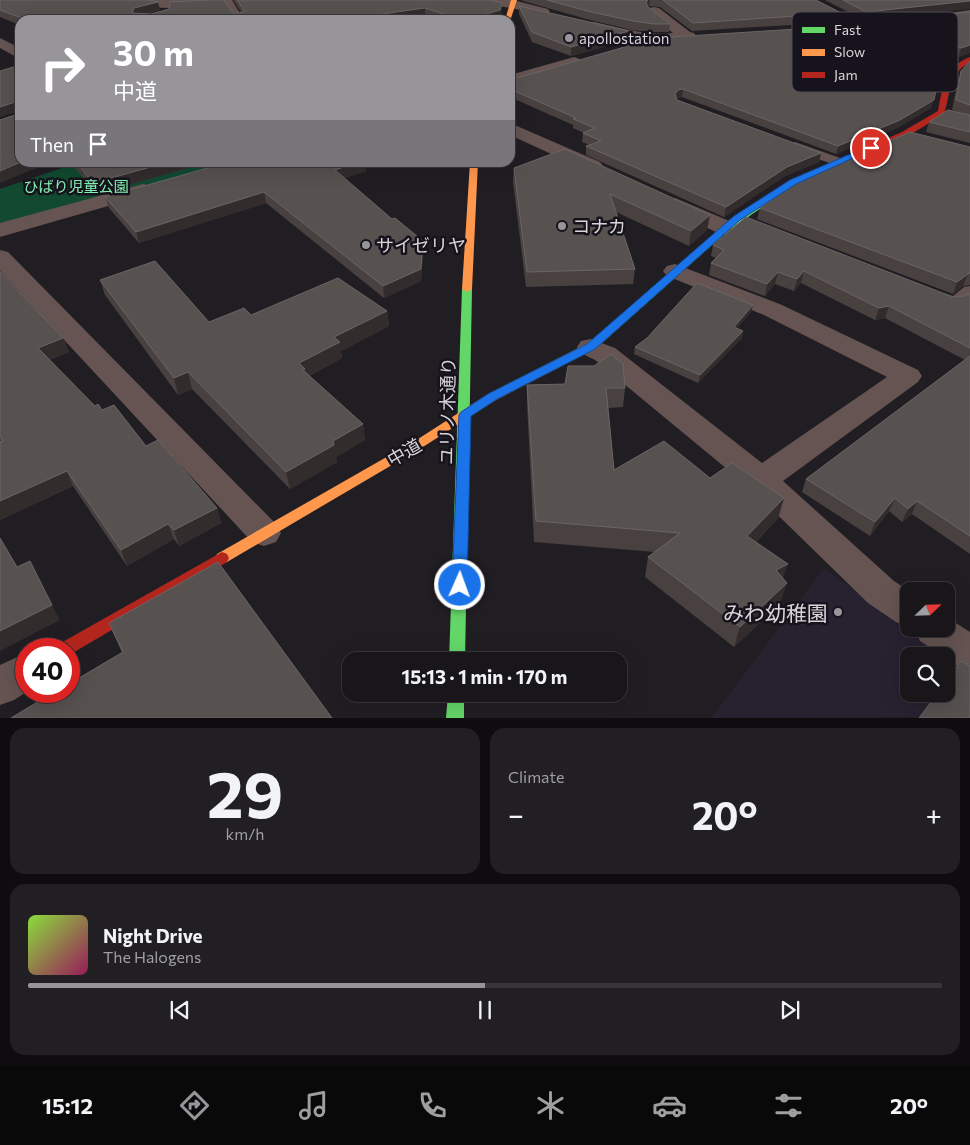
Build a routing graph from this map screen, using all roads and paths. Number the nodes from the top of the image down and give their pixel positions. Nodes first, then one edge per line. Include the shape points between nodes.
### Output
1 (135, 0) edge
2 (217, 0) edge
3 (226, 0) edge
4 (483, 0) edge
5 (812, 0) edge
6 (513, 2) edge
7 (172, 5) junction
8 (654, 11) edge
9 (835, 12) edge
10 (165, 15) edge
11 (237, 15) edge
12 (509, 15) edge
13 (555, 15) edge
14 (582, 23) edge
15 (704, 35) edge
16 (686, 36) junction
17 (658, 39) junction
18 (0, 42) edge
19 (621, 49) edge
20 (15, 50) edge
21 (593, 57) edge
22 (515, 79) edge
23 (946, 92) edge
24 (941, 112) junction
25 (956, 116) edge
26 (515, 130) edge
27 (905, 134) junction
28 (782, 141) edge
29 (933, 141) edge
30 (838, 162) junction
31 (474, 167) edge
32 (609, 174) edge
33 (159, 186) edge
34 (654, 194) edge
35 (732, 223) junction
36 (755, 226) edge
37 (0, 230) edge
38 (0, 257) edge
39 (675, 271) junction
40 (970, 291) edge
41 (928, 292) edge
42 (591, 347) junction
43 (465, 415) junction
44 (761, 480) junction
45 (264, 533) junction
46 (900, 605) edge
47 (948, 638) edge
48 (80, 640) edge
49 (457, 652) edge
50 (970, 653) edge
51 (15, 677) edge
52 (0, 686) edge
53 (456, 702) edge
54 (455, 718) edge

1 - 7 street
2 - 7 street
3 - 11 lane
4 - 6 street
5 - 9 street
6 - 12 street
6 - 13 street
7 - 10 street
8 - 16 street
14 - 17 street
15 - 16 street
16 - 17 street
17 - 19 street
18 - 20 street
21 - 22 street
23 - 24 street
24 - 25 lane
24 - 27 street, 中道
26 - 32 street
27 - 29 street
27 - 30 street, 中道
28 - 30 lane
30 - 35 street, 中道 via 793,182
31 - 43 street, ユリノ木通り via 468,254
33 - 37 street
34 - 35 street
35 - 36 lane
35 - 39 street, 中道
38 - 45 street
39 - 42 street, 中道
39 - 44 street via 773,310 908,376
40 - 41 lane via 955,303
42 - 43 street, 中道 via 492,397
42 - 44 street via 606,354
43 - 45 street, 中道
43 - 49 street, ユリノ木通り
44 - 46 street via 881,592
45 - 48 street, 中道
47 - 50 street
51 - 52 street
53 - 54 street

